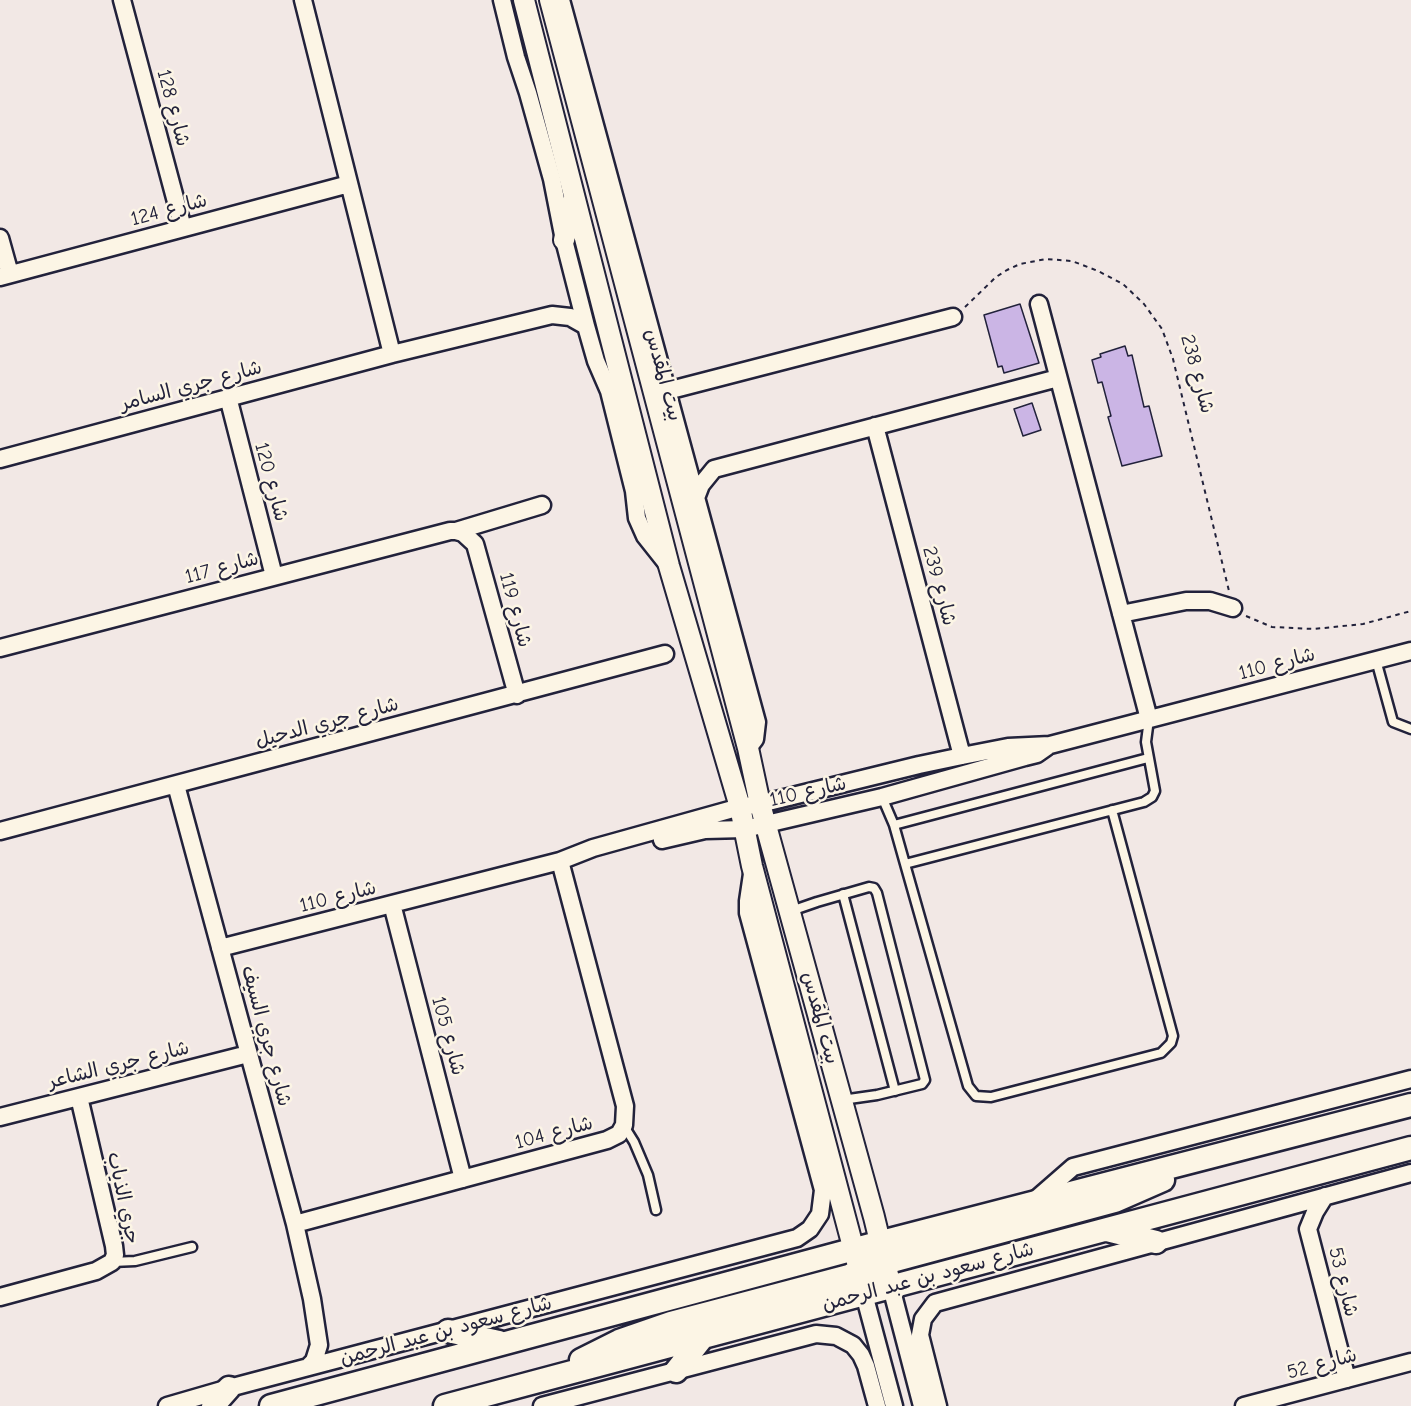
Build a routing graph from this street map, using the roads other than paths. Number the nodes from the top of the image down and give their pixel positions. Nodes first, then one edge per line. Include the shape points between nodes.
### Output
1 (122, 0) edge
2 (303, 0) edge
3 (502, 0) edge
4 (524, 0) edge
5 (561, 3) edge
6 (574, 69) junction
7 (349, 184) junction
8 (574, 192) junction
9 (183, 228) junction
10 (0, 238) edge
11 (564, 240) junction
12 (5, 276) edge
13 (576, 284) junction
14 (1039, 304) dead end
15 (552, 315) junction
16 (953, 317) road end
17 (586, 326) junction
18 (392, 354) junction
19 (1058, 378) junction
20 (667, 391) junction
21 (228, 397) junction
22 (875, 426) junction
23 (683, 449) junction
24 (0, 459) edge
25 (714, 469) junction
26 (696, 498) junction
27 (542, 505) dead end
28 (463, 534) junction
29 (669, 566) junction
30 (274, 576) junction
31 (1233, 609) road end
32 (1121, 614) junction
33 (0, 648) edge
34 (1411, 651) edge
35 (665, 654) dead end
36 (1376, 660) junction
37 (517, 695) junction
38 (1149, 719) junction
39 (1411, 729) edge
40 (1050, 745) junction
41 (748, 748) junction
42 (962, 756) junction
43 (1148, 758) junction
44 (176, 785) junction
45 (882, 796) junction
46 (760, 804) junction
47 (740, 807) junction
48 (1112, 810) junction
49 (766, 824) junction
50 (894, 825) junction
51 (745, 829) junction
52 (0, 831) edge
53 (565, 859) junction
54 (905, 864) junction
55 (752, 866) junction
56 (843, 894) junction
57 (392, 904) junction
58 (791, 912) junction
59 (220, 948) junction
60 (248, 1054) junction
61 (1411, 1079) edge
62 (895, 1091) junction
63 (79, 1097) junction
64 (842, 1100) junction
65 (1411, 1105) edge
66 (0, 1117) edge
67 (624, 1125) junction
68 (1411, 1148) edge
69 (1204, 1158) junction
70 (1411, 1173) edge
71 (464, 1179) junction
72 (1325, 1196) junction
73 (1032, 1203) junction
74 (656, 1210) dead end
75 (1273, 1210) junction
76 (819, 1214) joint
77 (294, 1224) junction
78 (1105, 1230) junction
79 (1308, 1230) junction
80 (1156, 1242) junction
81 (192, 1247) dead end
82 (855, 1249) junction
83 (883, 1252) junction
84 (112, 1262) junction
85 (859, 1271) junction
86 (891, 1287) junction
87 (864, 1294) junction
88 (0, 1297) edge
89 (312, 1299) junction
90 (448, 1331) junction
91 (703, 1337) junction
92 (504, 1343) junction
93 (347, 1357) junction
94 (1411, 1362) edge
95 (308, 1367) junction
96 (676, 1371) junction
97 (549, 1378) junction
98 (1347, 1379) junction
99 (229, 1388) junction
100 (167, 1406) edge
101 (213, 1406) edge
102 (271, 1406) edge
103 (445, 1406) edge
104 (542, 1406) edge
105 (877, 1406) edge
106 (894, 1406) edge
107 (922, 1406) edge
108 (939, 1406) edge
109 (1244, 1406) edge

1 - 9 street, شارع 128
2 - 7 street
3 - 11 street, بيت المقدس via 552,178
4 - 8 street, بيت المقدس
5 - 6 street, بيت المقدس
6 - 20 street, بيت المقدس
6 - 41 street, بيت المقدس
7 - 9 street, شارع 124
7 - 18 street
8 - 11 street
8 - 29 street, بيت المقدس
9 - 12 street, شارع 124
10 - 12 street
11 - 13 street, بيت المقدس
13 - 15 street
13 - 17 street, بيت المقدس
14 - 19 street
15 - 17 street, شارع جري السامر via 570,317
15 - 18 street, شارع جري السامر
16 - 20 street
17 - 29 street, بيت المقدس via 609,391 637,518 645,536
18 - 21 street, شارع جري السامر
19 - 22 street
19 - 32 street
20 - 23 street, بيت المقدس
21 - 24 street, شارع جري السامر
21 - 30 street, شارع 120
22 - 25 street
22 - 42 street, شارع 239
23 - 25 street
23 - 26 street, بيت المقدس
25 - 26 street
26 - 41 street, بيت المقدس via 757,722 755,739
27 - 28 street, شارع 117
28 - 30 street, شارع 117 via 450,531
28 - 37 street, شارع 119 via 477,552
29 - 47 street, بيت المقدس
30 - 33 street, شارع 117
31 - 32 street via 1210,602 1186,601
32 - 38 street
34 - 36 street, شارع 110
35 - 37 street, شارع جري الدحيل
36 - 38 street, شارع 110
36 - 39 lane via 1393,722
37 - 44 street, شارع جري الدحيل
38 - 40 street, شارع 110
38 - 43 lane
40 - 42 street, شارع 110 via 1008,747
40 - 45 street, شارع 110 via 1031,756
41 - 46 street, بيت المقدس
42 - 46 street, شارع 110
43 - 48 lane via 1155,787 1152,797
43 - 50 lane
44 - 52 street, شارع جري الدحيل
44 - 59 street, شارع جري السيف
45 - 49 street, شارع 110
45 - 50 lane
46 - 47 street, شارع 110
46 - 49 street, بيت المقدس
47 - 51 street, بيت المقدس
47 - 53 street, شارع 110
48 - 54 lane
48 - 54 lane via 1173,1036 1161,1053 991,1097 976,1096 968,1086
49 - 51 street, شارع 110
49 - 58 street, بيت المقدس
50 - 54 lane
51 - 53 street, شارع 110 via 705,830
51 - 55 street, بيت المقدس
53 - 57 street, شارع 110
53 - 67 street via 625,1106
55 - 76 street, بيت المقدس via 748,913 823,1190
55 - 82 street, بيت المقدس
56 - 58 lane
56 - 62 lane
56 - 62 lane via 869,887 877,893 926,1080 924,1084
57 - 59 street, شارع 110
57 - 71 street, شارع 105
58 - 64 street, بيت المقدس
59 - 60 street, شارع جري السيف
60 - 63 street, شارع جري الشاعر
60 - 77 street, شارع جري السيف
61 - 73 street, شارع سعود بن عبد الرحمن via 1073,1167
62 - 64 lane
63 - 66 street, شارع جري الشاعر
63 - 84 street, جري الذياب via 114,1246
64 - 83 street, بيت المقدس
65 - 69 main road, شارع سعود بن عبد الرحمن
67 - 71 street, شارع 104 via 607,1140
67 - 74 lane via 645,1167
68 - 78 main road, شارع سعود بن عبد الرحمن
69 - 73 main road, شارع سعود بن عبد الرحمن
69 - 83 main road via 1114,1201
70 - 72 street, شارع سعود بن عبد الرحمن
71 - 77 street, شارع 104
72 - 75 street, شارع سعود بن عبد الرحمن
72 - 79 street, شارع 53
73 - 83 main road, شارع سعود بن عبد الرحمن
75 - 79 street, شارع 53 via 1292,1217
75 - 80 street, شارع سعود بن عبد الرحمن
76 - 90 street, شارع سعود بن عبد الرحمن via 810,1229 797,1238
77 - 89 street, شارع جري السيف
78 - 80 main road
78 - 86 main road, شارع سعود بن عبد الرحمن
79 - 98 street, شارع 53
80 - 108 street, شارع سعود بن عبد الرحمن via 942,1300 930,1308 921,1323 920,1335
81 - 84 lane via 135,1261
82 - 83 main road, شارع سعود بن عبد الرحمن
82 - 85 street, بيت المقدس
82 - 92 main road, شارع سعود بن عبد الرحمن
83 - 85 main road via 878,1251 871,1263
83 - 86 street, بيت المقدس
83 - 87 main road
84 - 88 street, جري الذياب via 96,1271
85 - 87 street, بيت المقدس
85 - 97 main road via 642,1333
86 - 87 main road, شارع سعود بن عبد الرحمن
86 - 107 street
87 - 91 main road, شارع سعود بن عبد الرحمن
87 - 106 street
89 - 93 street, شارع جري السيف via 328,1341
89 - 95 street, شارع جري السيف via 319,1345
90 - 92 main road
90 - 93 street, شارع سعود بن عبد الرحمن
91 - 96 main road
91 - 97 main road, شارع سعود بن عبد الرحمن
92 - 102 main road, شارع سعود بن عبد الرحمن
93 - 95 street, شارع سعود بن عبد الرحمن
94 - 98 street, شارع 52
95 - 99 street, شارع سعود بن عبد الرحمن
96 - 104 street, شارع سعود بن عبد الرحمن
96 - 105 street, شارع سعود بن عبد الرحمن via 816,1334 836,1336 861,1355
97 - 103 main road, شارع سعود بن عبد الرحمن
98 - 109 street, شارع 52
99 - 100 street, شارع سعود بن عبد الرحمن
99 - 101 main road

